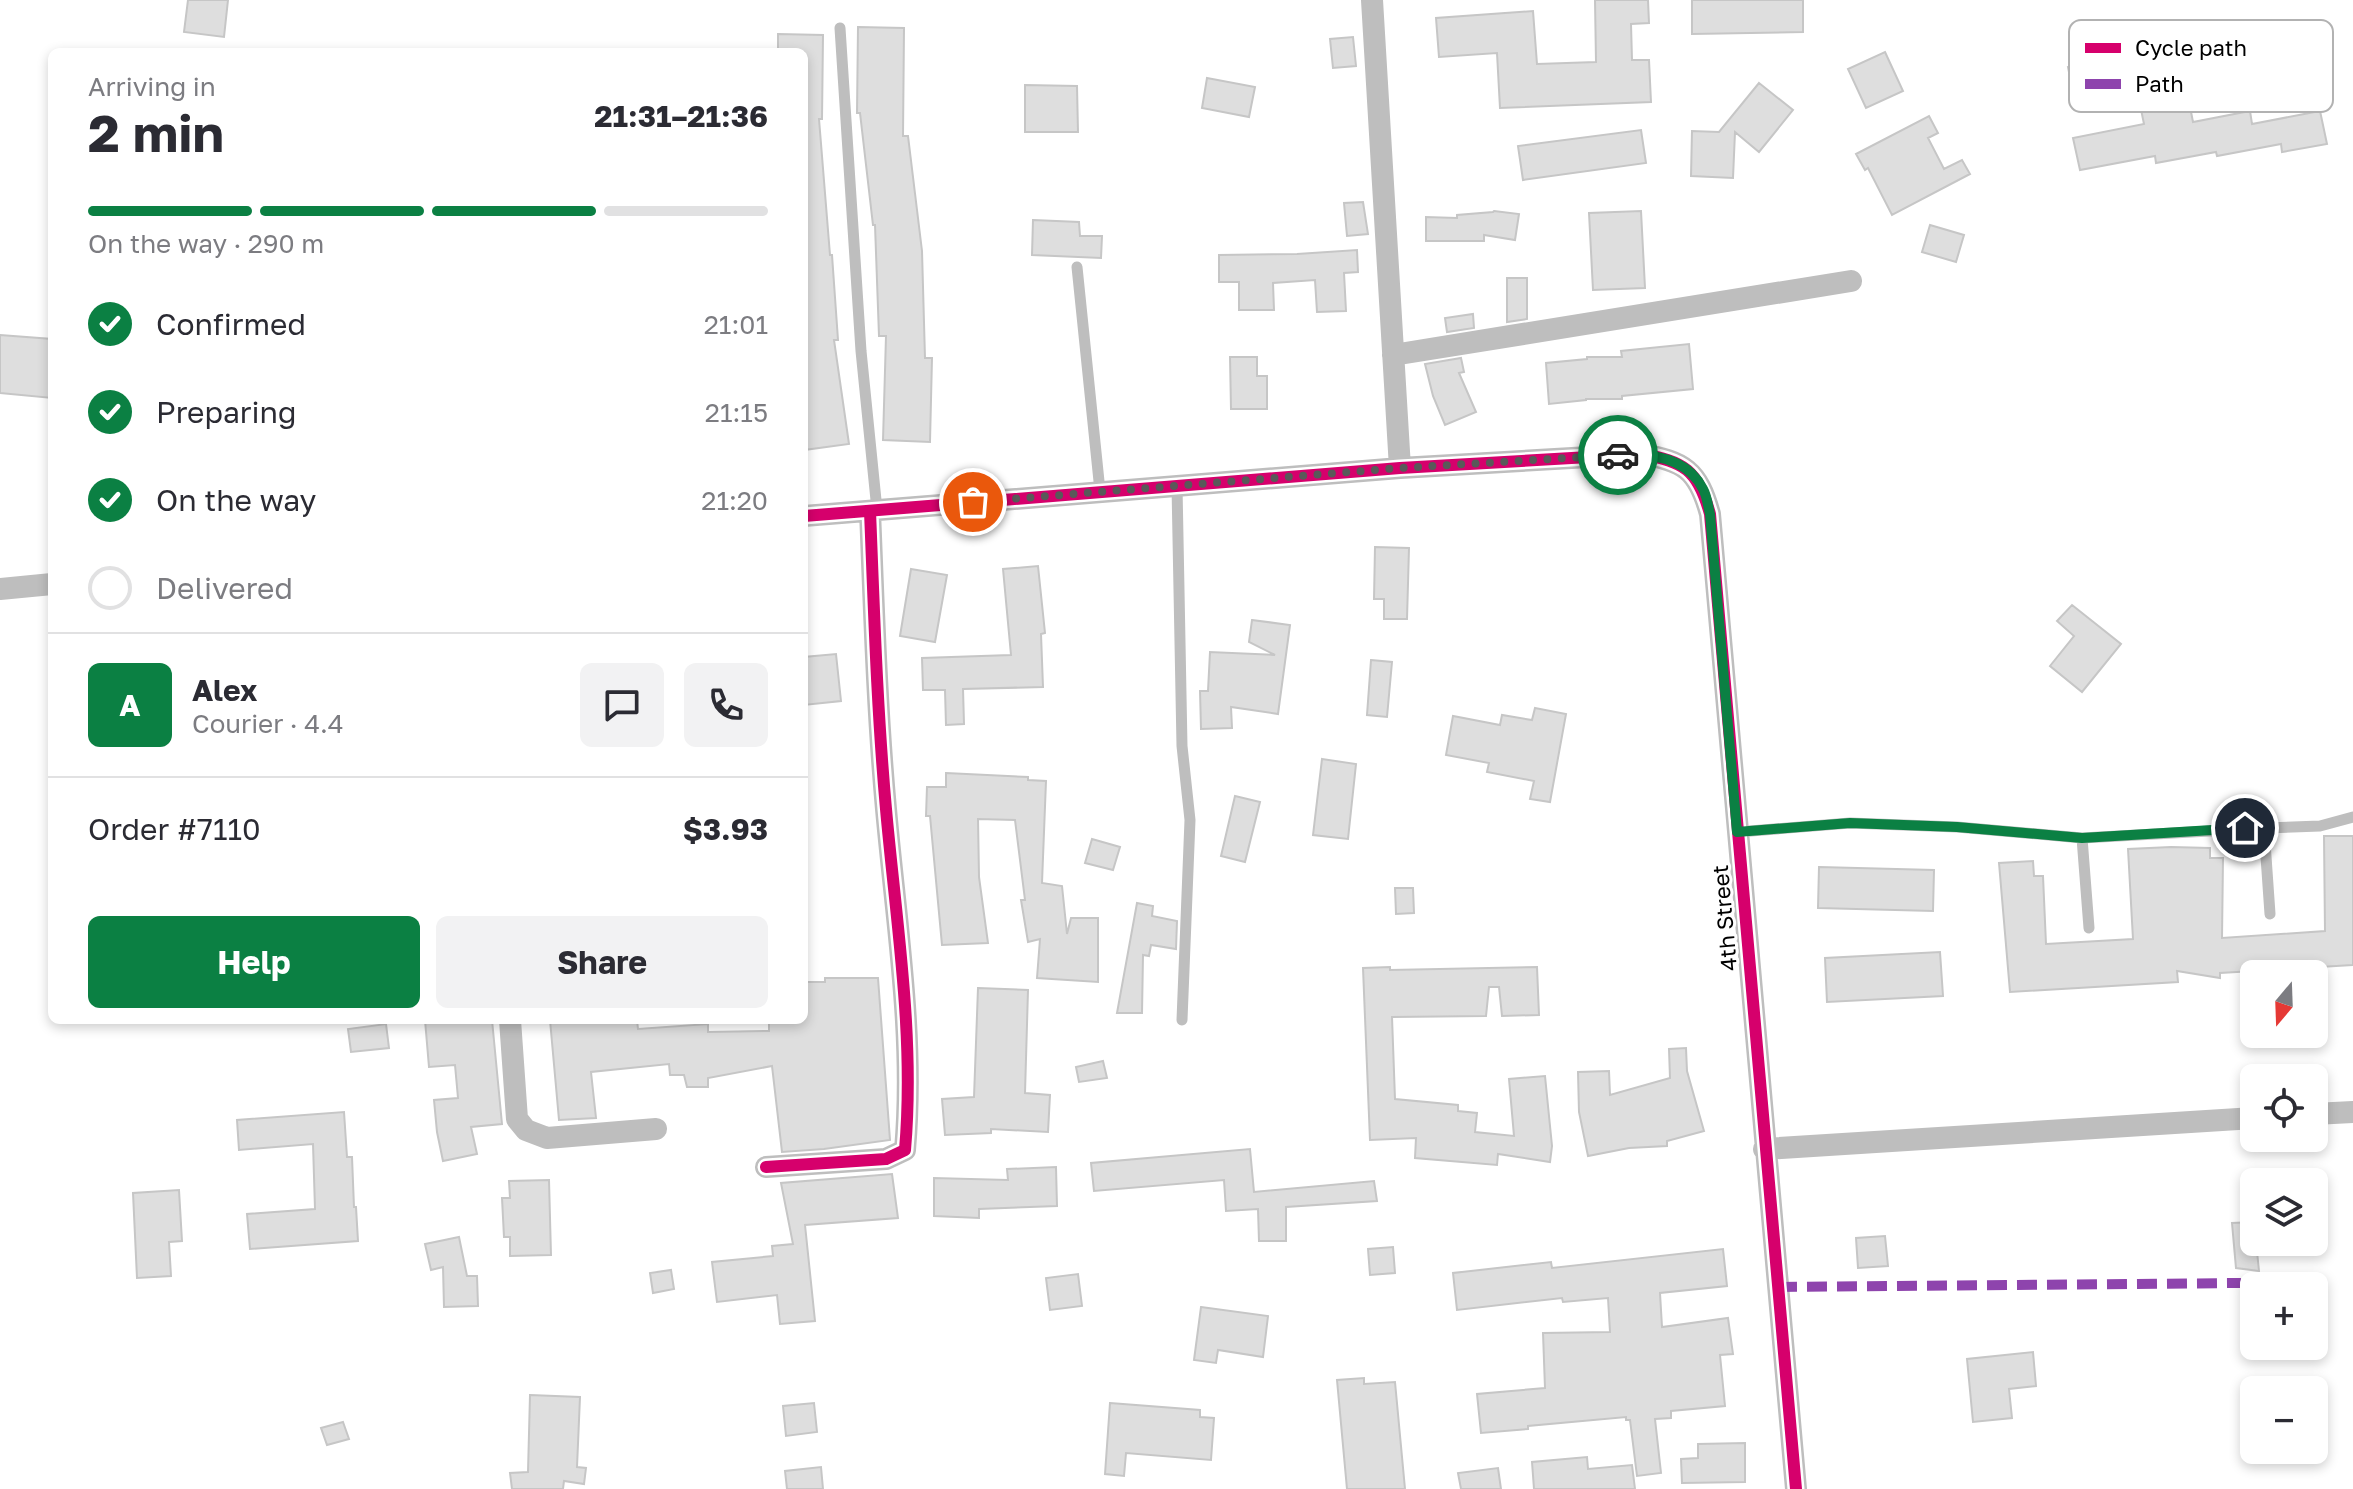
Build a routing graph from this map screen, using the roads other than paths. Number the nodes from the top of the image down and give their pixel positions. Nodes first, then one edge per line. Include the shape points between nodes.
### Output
1 (1372, 0) edge
2 (840, 28) dead end
3 (1077, 267) dead end
4 (1851, 281) dead end
5 (1393, 355) junction
6 (1400, 468) junction
7 (1177, 486) junction
8 (1100, 491) junction
9 (874, 510) junction
10 (808, 516) edge
11 (48, 584) edge
12 (0, 589) edge
13 (2353, 817) edge
14 (2264, 828) junction
15 (1737, 832) junction
16 (2082, 838) junction
17 (2270, 914) dead end
18 (2089, 928) dead end
19 (1182, 1020) dead end
20 (510, 1024) edge
21 (2353, 1112) edge
22 (2328, 1113) edge
23 (2240, 1119) edge
24 (656, 1129) dead end
25 (1764, 1149) junction
26 (766, 1167) dead end
27 (1796, 1489) edge

1 - 5 street
2 - 9 lane
3 - 8 lane
4 - 5 street
5 - 6 street
6 - 7 street, 4th Street
6 - 15 street, 4th Street via 1641,454 1688,470 1703,489 1710,514
7 - 8 street, 4th Street
7 - 19 lane via 1182,746 1190,820
8 - 9 street, 4th Street
9 - 10 street, 4th Street
9 - 26 street via 883,764 908,1088 905,1150 886,1159
11 - 12 street
13 - 14 lane via 2320,826
14 - 16 lane
14 - 17 lane
15 - 16 lane via 1850,823
15 - 25 street, 4th Street
16 - 18 lane
20 - 24 street via 517,1119 526,1130 547,1138
21 - 22 street
23 - 25 street
25 - 27 street, 4th Street

